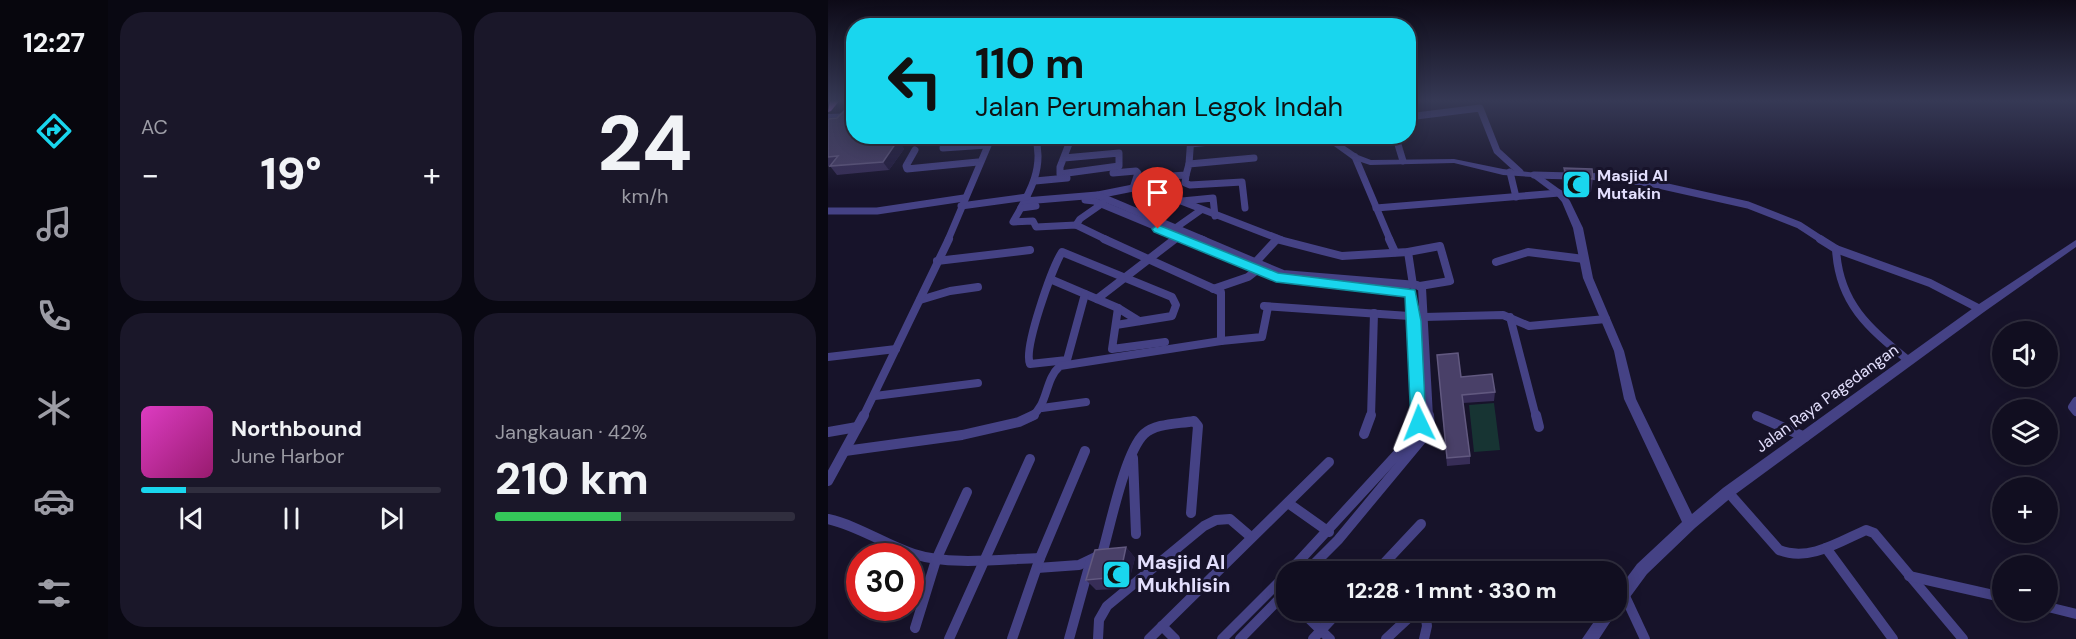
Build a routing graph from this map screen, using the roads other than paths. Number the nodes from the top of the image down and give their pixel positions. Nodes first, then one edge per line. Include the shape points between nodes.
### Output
1 (1489, 130) edge
2 (970, 144) edge
3 (988, 144) edge
4 (1037, 144) edge
5 (1069, 144) edge
6 (1190, 144) edge
7 (1336, 144) edge
8 (1398, 144) edge
9 (943, 148) dead end
10 (915, 150) dead end
11 (1355, 157) junction
12 (1064, 158) junction
13 (1254, 158) dead end
14 (1402, 161) junction
15 (978, 162) junction
16 (1189, 165) junction
17 (1515, 172) junction
18 (1186, 175) junction
19 (1534, 175) junction
20 (1142, 178) dead end
21 (1035, 182) junction
22 (1133, 188) junction
23 (1559, 193) junction
24 (1516, 197) junction
25 (1099, 200) junction
26 (1181, 201) junction
27 (963, 202) junction
28 (1024, 202) junction
29 (1245, 208) dead end
30 (1376, 208) junction
31 (1201, 210) junction
32 (828, 211) edge
33 (1215, 216) junction
34 (1077, 225) junction
35 (1178, 233) junction
36 (1277, 239) junction
37 (2075, 246) edge
38 (1836, 249) junction
39 (1030, 250) dead end
40 (1395, 252) junction
41 (1408, 252) junction
42 (1584, 259) junction
43 (1147, 260) junction
44 (937, 261) junction
45 (1496, 262) dead end
46 (1254, 266) junction
47 (1125, 278) junction
48 (1050, 279) junction
49 (1416, 286) junction
50 (978, 287) dead end
51 (1213, 289) junction
52 (1085, 294) junction
53 (1097, 299) junction
54 (920, 300) junction
55 (1118, 308) junction
56 (1980, 309) junction
57 (1374, 313) junction
58 (1414, 316) junction
59 (1424, 316) junction
60 (1510, 317) junction
61 (1606, 319) junction
62 (1139, 321) junction
63 (1116, 325) junction
64 (1221, 341) junction
65 (1166, 342) dead end
66 (896, 349) junction
67 (828, 357) edge
68 (1909, 361) junction
69 (978, 383) dead end
70 (875, 396) junction
71 (2076, 401) edge
72 (1086, 402) dead end
73 (1042, 408) junction
74 (2076, 412) edge
75 (1757, 416) dead end
76 (857, 427) junction
77 (1539, 427) dead end
78 (828, 432) edge
79 (1364, 434) dead end
80 (1805, 437) junction
81 (1085, 450) dead end
82 (845, 451) junction
83 (1132, 455) junction
84 (1030, 459) dead end
85 (1329, 462) dead end
86 (828, 481) edge
87 (967, 492) dead end
88 (1728, 492) junction
89 (1288, 503) junction
90 (1191, 513) dead end
91 (828, 519) edge
92 (1420, 524) dead end
93 (1690, 524) junction
94 (1329, 532) junction
95 (1136, 534) dead end
96 (1251, 537) junction
97 (1826, 548) junction
98 (936, 560) junction
99 (983, 560) junction
100 (1300, 561) edge
101 (1317, 561) edge
102 (1386, 561) edge
103 (1038, 563) junction
104 (1090, 563) junction
105 (1908, 575) junction
106 (1627, 589) edge
107 (1992, 595) edge
108 (1276, 597) edge
109 (1276, 600) edge
110 (1627, 609) edge
111 (2058, 610) edge
112 (2076, 614) edge
113 (1309, 621) edge
114 (1332, 621) edge
115 (1407, 621) edge
116 (1426, 621) edge
117 (1603, 621) edge
118 (1162, 626) junction
119 (915, 628) dead end
120 (1321, 636) edge
121 (949, 639) edge
122 (1012, 639) edge
123 (1069, 639) edge
124 (1098, 639) edge
125 (1149, 639) edge
126 (1175, 639) edge
127 (1222, 639) edge
128 (1240, 639) edge
129 (1386, 639) edge
130 (1424, 639) edge
131 (1590, 639) edge
132 (1645, 639) edge
133 (1893, 639) edge
134 (1963, 639) edge

1 - 17 street via 1497,151
2 - 9 street
3 - 15 street
4 - 21 street
5 - 12 street
6 - 16 street
7 - 11 street
8 - 14 street
10 - 15 street via 907,169
11 - 14 street via 1370,163
11 - 30 street
12 - 12 street via 1116,152 1120,154 1116,169 1062,175 1059,173
13 - 16 street
14 - 17 street via 1454,161
15 - 27 street
16 - 18 street
17 - 19 street
17 - 24 street
18 - 20 street
18 - 29 street via 1185,183 1190,186 1242,182
19 - 23 street
19 - 38 street via 1609,177 1748,205 1799,225
21 - 22 street via 1132,171 1138,173
21 - 28 street
22 - 25 street
22 - 26 street via 1150,189
23 - 24 street
23 - 42 street via 1578,228
24 - 30 street
25 - 28 street
25 - 34 street
25 - 35 street
26 - 31 street
26 - 33 street via 1213,198
27 - 28 street
27 - 32 street via 877,211
27 - 44 street
28 - 34 street via 1013,222 1033,221 1036,227
30 - 40 street
31 - 33 street
31 - 35 street
33 - 36 street
34 - 43 street
35 - 43 street
35 - 46 street
36 - 40 street via 1342,256
36 - 46 street
37 - 56 street, Jalan Raya Pagedangan
38 - 56 street via 1929,283
38 - 68 street via 1836,273 1854,310
39 - 44 street
40 - 41 street
41 - 49 street
41 - 49 street via 1441,247 1450,281
42 - 45 street via 1528,252
42 - 61 street
43 - 47 street
43 - 51 street
44 - 54 street
46 - 49 street via 1301,278
46 - 51 street via 1252,276 1224,282
46 - 58 street via 1276,278 1409,292
47 - 48 street via 1062,252
47 - 53 street
47 - 62 street via 1172,297 1175,303 1172,316
48 - 52 street
48 - 52 street via 1026,360 1030,364 1067,360
49 - 59 street
50 - 54 street
51 - 64 street via 1222,294
52 - 53 street
53 - 55 street
54 - 66 street
55 - 62 street
55 - 63 street
56 - 68 street, Jalan Raya Pagedangan
57 - 58 street
57 - 64 street via 1265,306 1262,337
57 - 79 street via 1371,419
58 - 59 street
58 - 94 street via 1419,423
59 - 60 street
59 - 101 street via 1430,426
60 - 61 street via 1528,326
60 - 77 street
61 - 93 street via 1619,351 1630,399
62 - 63 street
63 - 65 street via 1112,349
64 - 73 street via 1060,366 1055,370
66 - 67 street
66 - 70 street
68 - 80 street, Jalan Raya Pagedangan
69 - 70 street
70 - 76 street
71 - 74 street via 2072,407
72 - 73 street
73 - 82 street via 1033,416 968,434
75 - 80 street
76 - 78 street
76 - 82 street
80 - 88 street, Jalan Raya Pagedangan
81 - 103 street
82 - 86 street
83 - 90 street via 1140,438 1152,430 1197,423
83 - 95 street
83 - 104 street via 1102,554
84 - 99 street
85 - 89 street
87 - 98 street
88 - 93 street, Jalan Raya Pagedangan
88 - 97 street via 1786,555
89 - 94 street
89 - 96 street
91 - 98 street
92 - 102 street
93 - 106 street, Jalan Raya Pagedangan via 1642,569
94 - 100 street
96 - 118 street
96 - 124 street via 1230,519 1204,526 1107,606 1099,620
97 - 105 street via 1869,530
97 - 133 street
98 - 99 street
98 - 119 street
99 - 103 street
99 - 121 street
103 - 104 street via 1079,567
103 - 122 street
104 - 123 street
105 - 107 street
105 - 134 street
108 - 127 street
109 - 128 street
110 - 132 street
111 - 112 street
113 - 120 street
114 - 120 street
115 - 129 street
116 - 130 street
117 - 131 street
118 - 125 street
118 - 126 street

